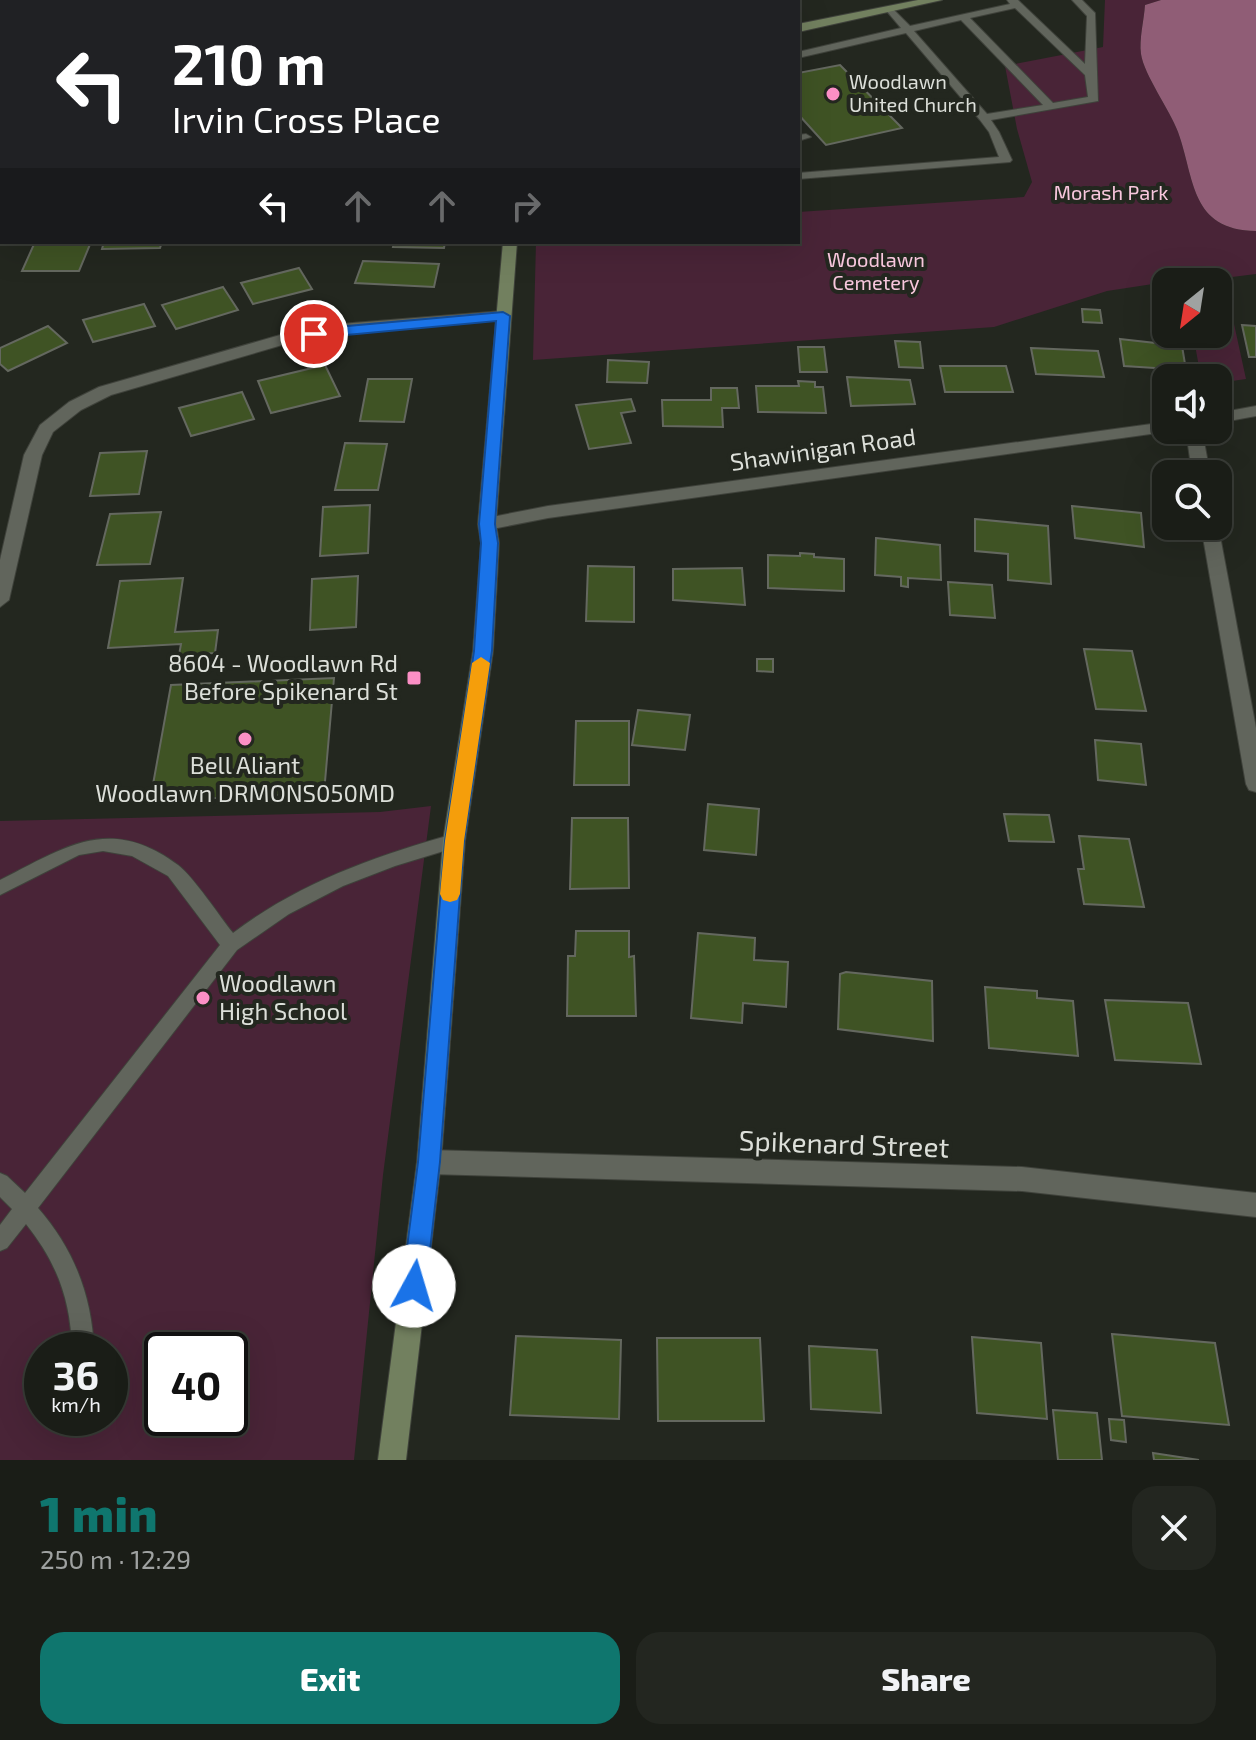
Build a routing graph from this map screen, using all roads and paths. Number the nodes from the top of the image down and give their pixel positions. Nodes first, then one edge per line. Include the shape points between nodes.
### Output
1 (936, 0) edge
2 (1077, 0) edge
3 (1015, 3) edge
4 (890, 9) junction
5 (963, 17) junction
6 (800, 28) edge
7 (908, 29) junction
8 (800, 55) edge
9 (1090, 74) junction
10 (1050, 106) junction
11 (984, 118) junction
12 (800, 176) edge
13 (510, 244) edge
14 (503, 316) junction
15 (1256, 411) edge
16 (1232, 415) edge
17 (1152, 429) edge
18 (487, 524) junction
19 (1212, 540) edge
20 (0, 600) edge
21 (1256, 784) edge
22 (454, 841) junction
23 (0, 888) edge
24 (231, 945) junction
25 (429, 1162) junction
26 (0, 1183) edge
27 (1256, 1205) edge
28 (26, 1208) junction
29 (0, 1241) edge
30 (84, 1332) edge
31 (392, 1460) edge

1 - 4 street
2 - 9 lane via 1092,15
3 - 5 lane
3 - 9 lane
4 - 6 street
4 - 7 lane
5 - 7 lane
5 - 10 lane
7 - 8 lane
7 - 11 lane
9 - 10 lane via 1094,99
10 - 11 lane
11 - 12 lane via 1006,160
13 - 14 street
14 - 18 street
14 - 20 street via 287,338 105,391 75,406 46,429 33,455
15 - 16 street
17 - 18 street, Shawinigan Road
18 - 22 street via 483,651
19 - 21 street
22 - 24 lane via 311,890
22 - 25 street
23 - 24 lane via 76,849 103,844 135,850 174,871
24 - 28 lane
25 - 27 street, Spikenard Street via 1022,1179
25 - 31 street
26 - 28 lane
28 - 29 lane
28 - 30 lane via 56,1247 76,1286

